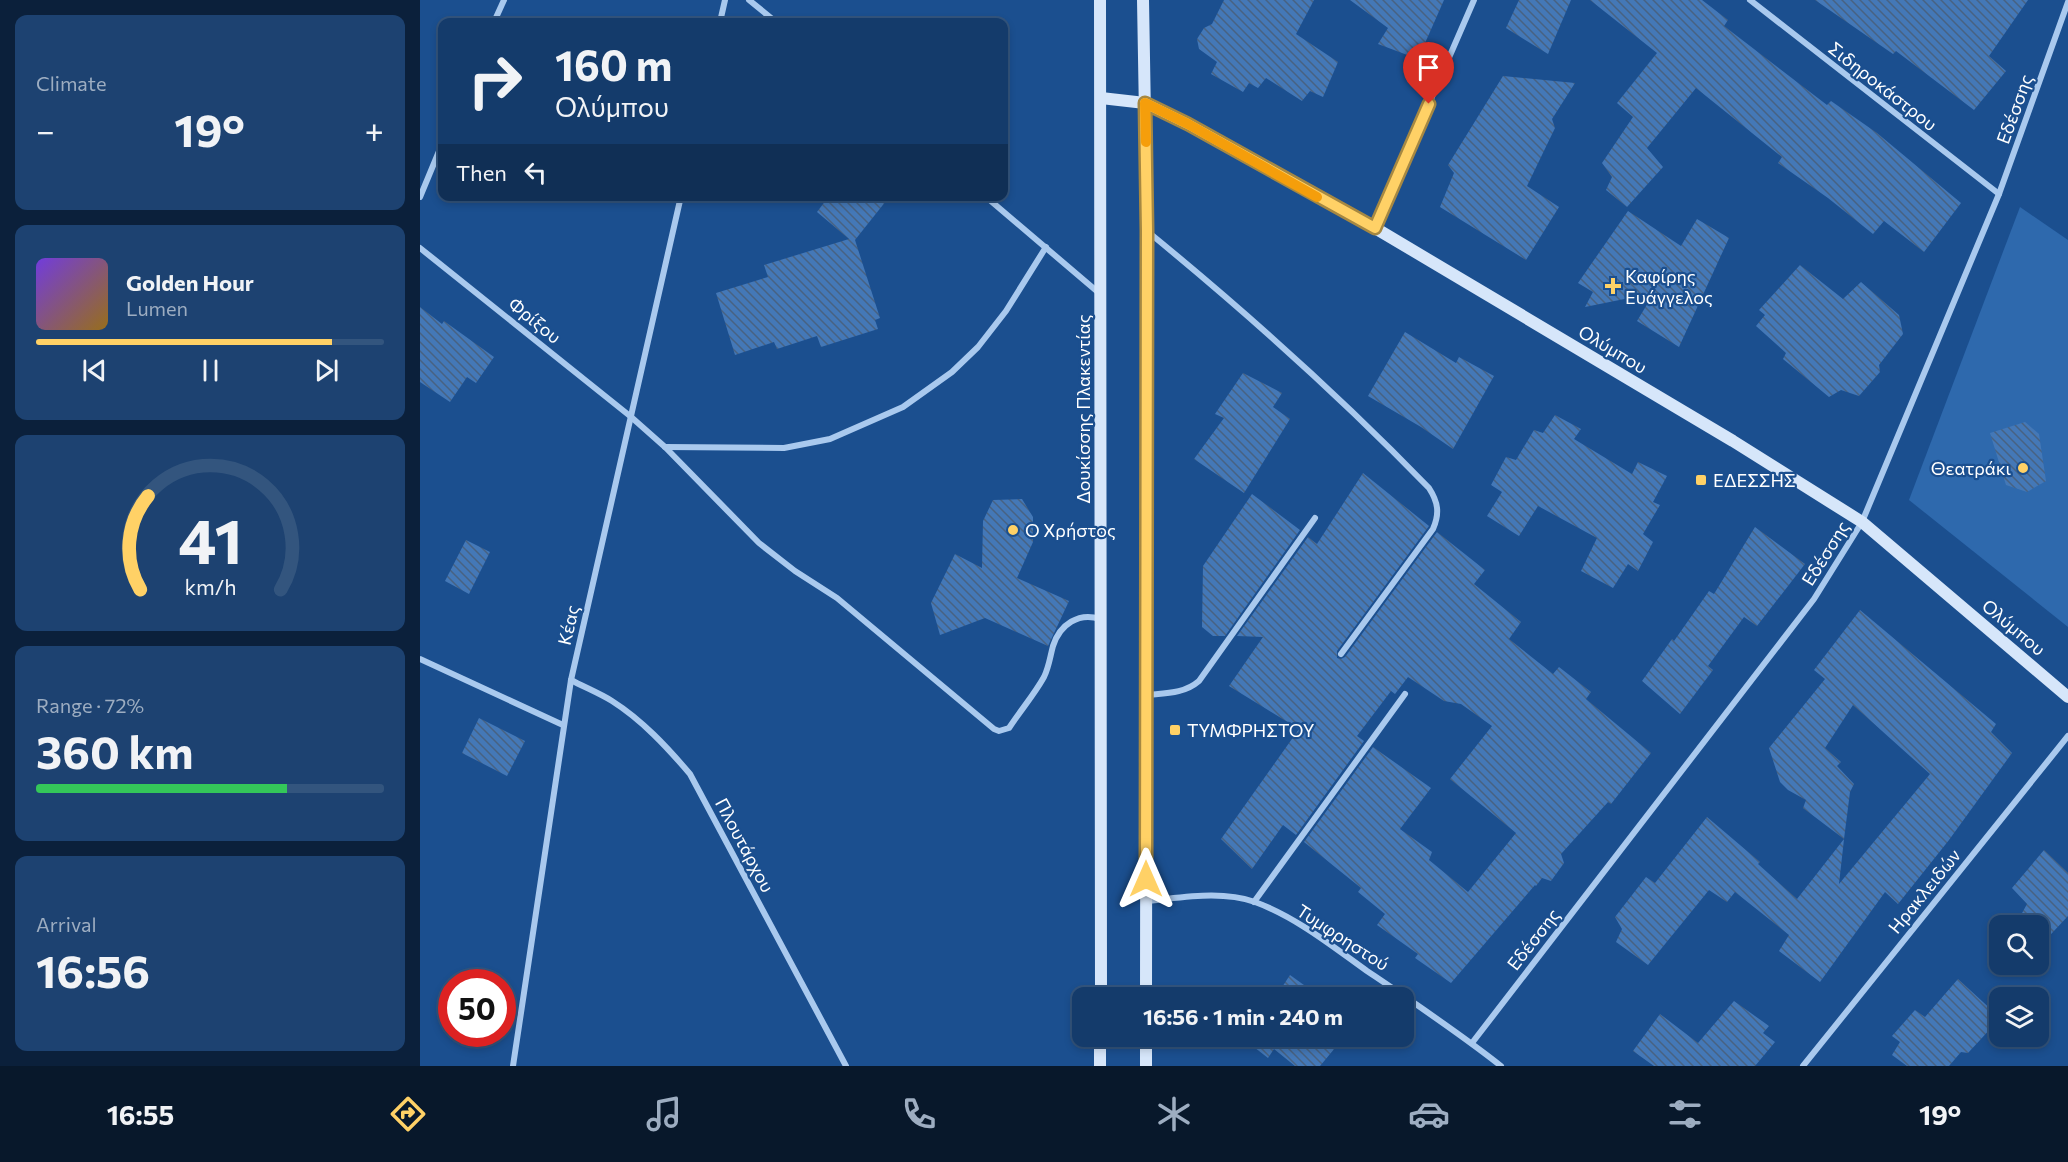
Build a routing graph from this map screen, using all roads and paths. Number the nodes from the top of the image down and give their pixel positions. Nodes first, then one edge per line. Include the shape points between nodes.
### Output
1 (504, 0) edge
2 (725, 0) edge
3 (749, 0) edge
4 (1100, 0) edge
5 (1143, 0) edge
6 (1474, 0) edge
7 (1750, 0) edge
8 (2068, 2) edge
9 (496, 18) edge
10 (721, 18) edge
11 (771, 18) edge
12 (1101, 98) junction
13 (1145, 103) junction
14 (438, 154) edge
15 (1999, 194) junction
16 (420, 197) edge
17 (680, 201) edge
18 (991, 201) edge
19 (1375, 228) junction
20 (1147, 231) junction
21 (1046, 247) junction
22 (420, 248) edge
23 (1101, 295) junction
24 (630, 416) junction
25 (665, 447) junction
26 (1315, 518) dead end
27 (1862, 522) junction
28 (1101, 629) junction
29 (1341, 654) dead end
30 (420, 659) edge
31 (571, 680) junction
32 (1405, 694) dead end
33 (1146, 695) junction
34 (2068, 697) edge
35 (563, 725) junction
36 (2068, 736) edge
37 (1146, 901) junction
38 (1254, 902) junction
39 (1101, 987) edge
40 (1146, 987) edge
41 (1472, 1043) junction
42 (1101, 1047) edge
43 (1146, 1047) edge
44 (513, 1066) edge
45 (846, 1066) edge
46 (1100, 1066) edge
47 (1146, 1066) edge
48 (1501, 1066) edge
49 (1803, 1066) edge

1 - 9 street
2 - 10 street
3 - 11 street
4 - 12 main road, Δουκίσσης Πλακεντίας
5 - 13 main road
6 - 19 street
7 - 15 street, Σιδηροκάστρου
8 - 15 street, Εδέσσης
12 - 13 main road, Ολύμπου
12 - 23 main road, Δουκίσσης Πλακεντίας
13 - 19 main road, Ολύμπου
13 - 20 main road
14 - 16 street
15 - 27 street, Εδέσσης
17 - 24 street, Κέας
18 - 21 street
19 - 27 main road, Ολύμπου
20 - 29 street via 1300,362 1376,434 1436,499 1438,518 1433,529
20 - 33 main road
21 - 23 street
21 - 25 street via 978,347 952,372 903,407 830,439 784,448
22 - 24 street, Φρίξου
23 - 28 main road, Δουκίσσης Πλακεντίας
24 - 25 street, Φρίξου
24 - 31 street, Κέας
25 - 28 street, Φρίξου via 759,543 837,598 999,731 1009,729 1043,679 1053,646 1064,627 1088,616 1100,618
26 - 33 street via 1199,681 1180,692
27 - 34 main road, Ολύμπου
27 - 41 street, Εδέσσης via 1814,599
28 - 39 main road, Δουκίσσης Πλακεντίας
30 - 35 street
31 - 35 street, Κέας
31 - 45 street, Πλουτάρχου via 612,701 637,720 690,774
32 - 38 street
33 - 37 main road
35 - 44 street, Κέας
36 - 49 street, Ηρακλειδών
37 - 38 street, Τυμφρηστού via 1203,896
37 - 40 main road
38 - 41 street, Τυμφρηστού via 1300,924
41 - 48 street, Τυμφρηστού
42 - 46 main road
43 - 47 main road

